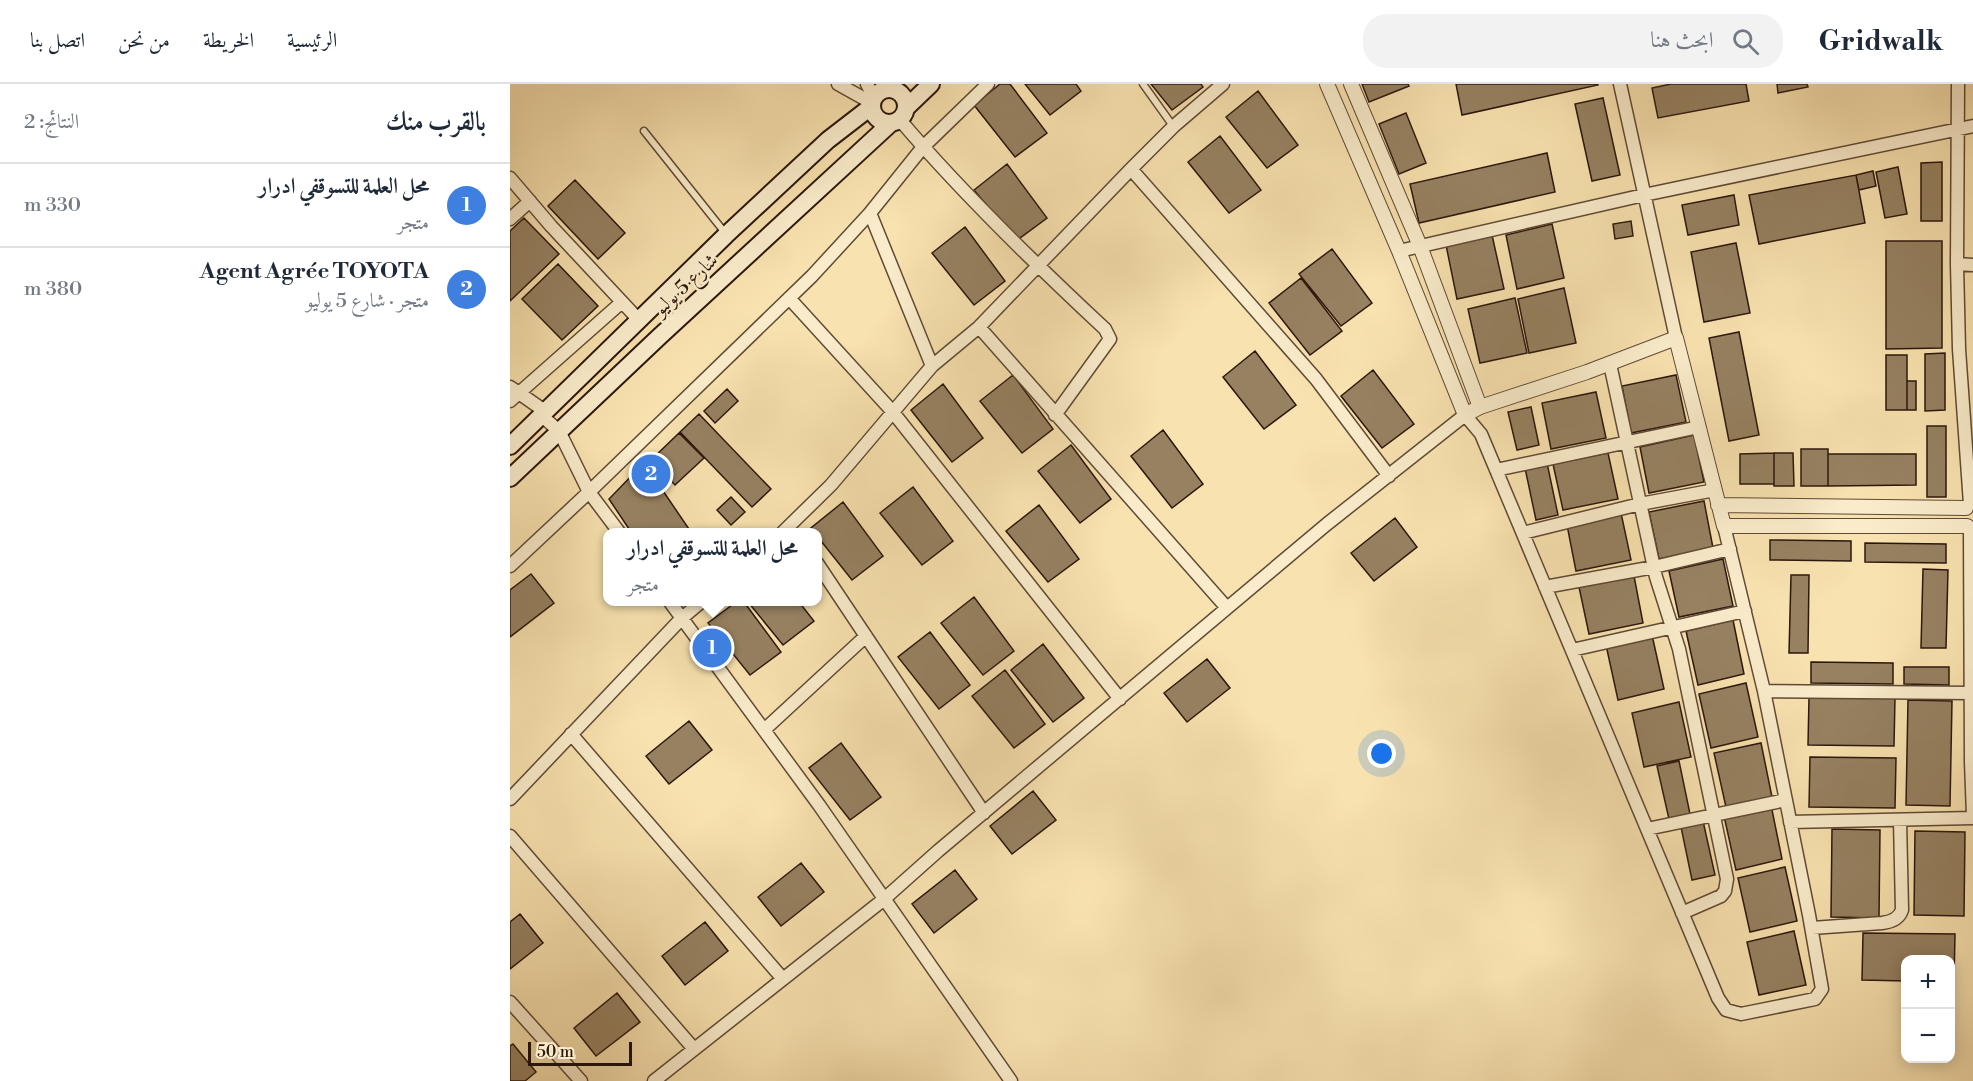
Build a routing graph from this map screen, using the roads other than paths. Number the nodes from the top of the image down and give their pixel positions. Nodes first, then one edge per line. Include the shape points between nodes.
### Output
1 (838, 84) edge
2 (932, 84) edge
3 (988, 84) edge
4 (1143, 84) edge
5 (1223, 84) edge
6 (1328, 84) edge
7 (1351, 84) edge
8 (1620, 84) edge
9 (1958, 84) edge
10 (894, 87) edge
11 (871, 98) edge
12 (899, 117) junction
13 (1174, 126) junction
14 (1973, 126) edge
15 (1959, 128) junction
16 (644, 131) dead end
17 (923, 147) junction
18 (1131, 169) junction
19 (510, 178) edge
20 (1644, 195) junction
21 (530, 201) junction
22 (870, 213) junction
23 (510, 219) edge
24 (726, 235) junction
25 (1420, 246) junction
26 (1399, 251) junction
27 (1957, 264) junction
28 (1973, 265) edge
29 (1037, 266) junction
30 (789, 298) junction
31 (622, 302) junction
32 (638, 319) junction
33 (979, 327) junction
34 (1676, 338) junction
35 (1959, 349) junction
36 (1973, 350) edge
37 (1610, 364) junction
38 (932, 366) junction
39 (513, 394) edge
40 (1480, 407) junction
41 (892, 411) junction
42 (544, 414) junction
43 (1055, 415) junction
44 (1466, 415) junction
45 (1699, 427) junction
46 (559, 431) junction
47 (1481, 434) junction
48 (1626, 441) junction
49 (510, 446) edge
50 (1496, 470) junction
51 (1389, 476) junction
52 (510, 478) edge
53 (1715, 490) junction
54 (589, 492) junction
55 (1640, 504) junction
56 (1719, 505) junction
57 (1970, 505) edge
58 (1724, 526) junction
59 (616, 528) edge
60 (792, 528) edge
61 (1970, 529) edge
62 (1522, 533) junction
63 (1730, 549) junction
64 (510, 566) edge
65 (1654, 567) junction
66 (822, 570) edge
67 (1545, 586) junction
68 (673, 606) edge
69 (696, 606) edge
70 (1227, 608) junction
71 (1744, 611) junction
72 (682, 618) junction
73 (1672, 626) junction
74 (866, 636) junction
75 (1572, 650) junction
76 (1764, 691) junction
77 (1971, 693) junction
78 (1120, 699) junction
79 (764, 730) junction
80 (571, 734) junction
81 (1972, 762) edge
82 (510, 799) edge
83 (1786, 800) junction
84 (984, 813) junction
85 (1714, 813) junction
86 (1973, 817) edge
87 (1900, 820) junction
88 (1790, 822) junction
89 (1647, 829) junction
90 (510, 836) edge
91 (883, 900) junction
92 (1682, 913) junction
93 (1812, 928) junction
94 (783, 979) junction
95 (510, 1002) edge
96 (694, 1049) junction
97 (1007, 1079) edge
98 (581, 1081) edge
99 (654, 1081) edge

1 - 11 street
2 - 12 main road, شارع 5 يوليو
3 - 17 street
4 - 13 lane
5 - 13 street
6 - 26 street
7 - 25 street
8 - 20 street
9 - 15 street
10 - 11 main road
10 - 12 main road via 904,98
11 - 12 main road via 877,119 886,124
11 - 24 main road, شارع 5 يوليو
12 - 17 street
12 - 46 main road, شارع 5 يوليو
13 - 18 street
14 - 15 street
15 - 20 street
15 - 27 street
16 - 24 lane
17 - 22 street
17 - 29 street
18 - 29 street
18 - 51 street via 1316,379
19 - 21 street
20 - 25 street
20 - 34 street
21 - 23 street
21 - 31 street
22 - 30 street
22 - 38 street
24 - 32 main road, شارع 5 يوليو
25 - 26 street
25 - 40 street
26 - 44 street
27 - 28 street
27 - 35 street
29 - 33 street
29 - 43 street via 1105,329 1110,339
30 - 41 street
30 - 54 street
31 - 32 street
31 - 39 street
32 - 42 main road, شارع 5 يوليو
33 - 38 street
33 - 43 street
34 - 37 street
34 - 45 street
35 - 36 street
35 - 57 street
37 - 40 street
37 - 48 street
38 - 41 street
39 - 42 street
40 - 44 street
40 - 47 street
41 - 60 street
41 - 78 street
42 - 46 street
42 - 49 main road, شارع 5 يوليو
43 - 70 street
44 - 47 street
44 - 51 street
45 - 48 street
45 - 53 street
46 - 52 main road, شارع 5 يوليو
46 - 54 street
47 - 50 street
48 - 50 street
48 - 55 street
50 - 62 street
51 - 70 street
53 - 55 street
53 - 56 street
54 - 59 street
54 - 64 street
55 - 62 street
55 - 65 street
56 - 57 street
56 - 58 street
57 - 61 street via 1964,521
58 - 61 street
58 - 63 street
61 - 77 street
62 - 67 street
63 - 65 street
63 - 71 street
65 - 67 street
65 - 73 street
66 - 74 street
67 - 75 street
68 - 72 street
69 - 72 street
70 - 78 street
71 - 73 street
71 - 76 street
72 - 79 street
72 - 80 street
73 - 75 street
73 - 85 street
74 - 79 street
74 - 84 street
75 - 89 street
76 - 77 street
76 - 83 street
77 - 81 street
78 - 84 street
79 - 91 street
80 - 82 street
80 - 94 street
81 - 86 street
83 - 85 street
83 - 88 street
84 - 91 street
85 - 89 street
85 - 92 street via 1727,884 1721,896
86 - 87 street
87 - 88 street
87 - 93 street via 1899,916 1890,922
88 - 93 street
89 - 92 street
90 - 96 street
91 - 94 street
91 - 97 street
92 - 93 street via 1718,998 1726,1010 1738,1014 1815,999 1822,983
94 - 96 street
95 - 98 street
96 - 99 street

